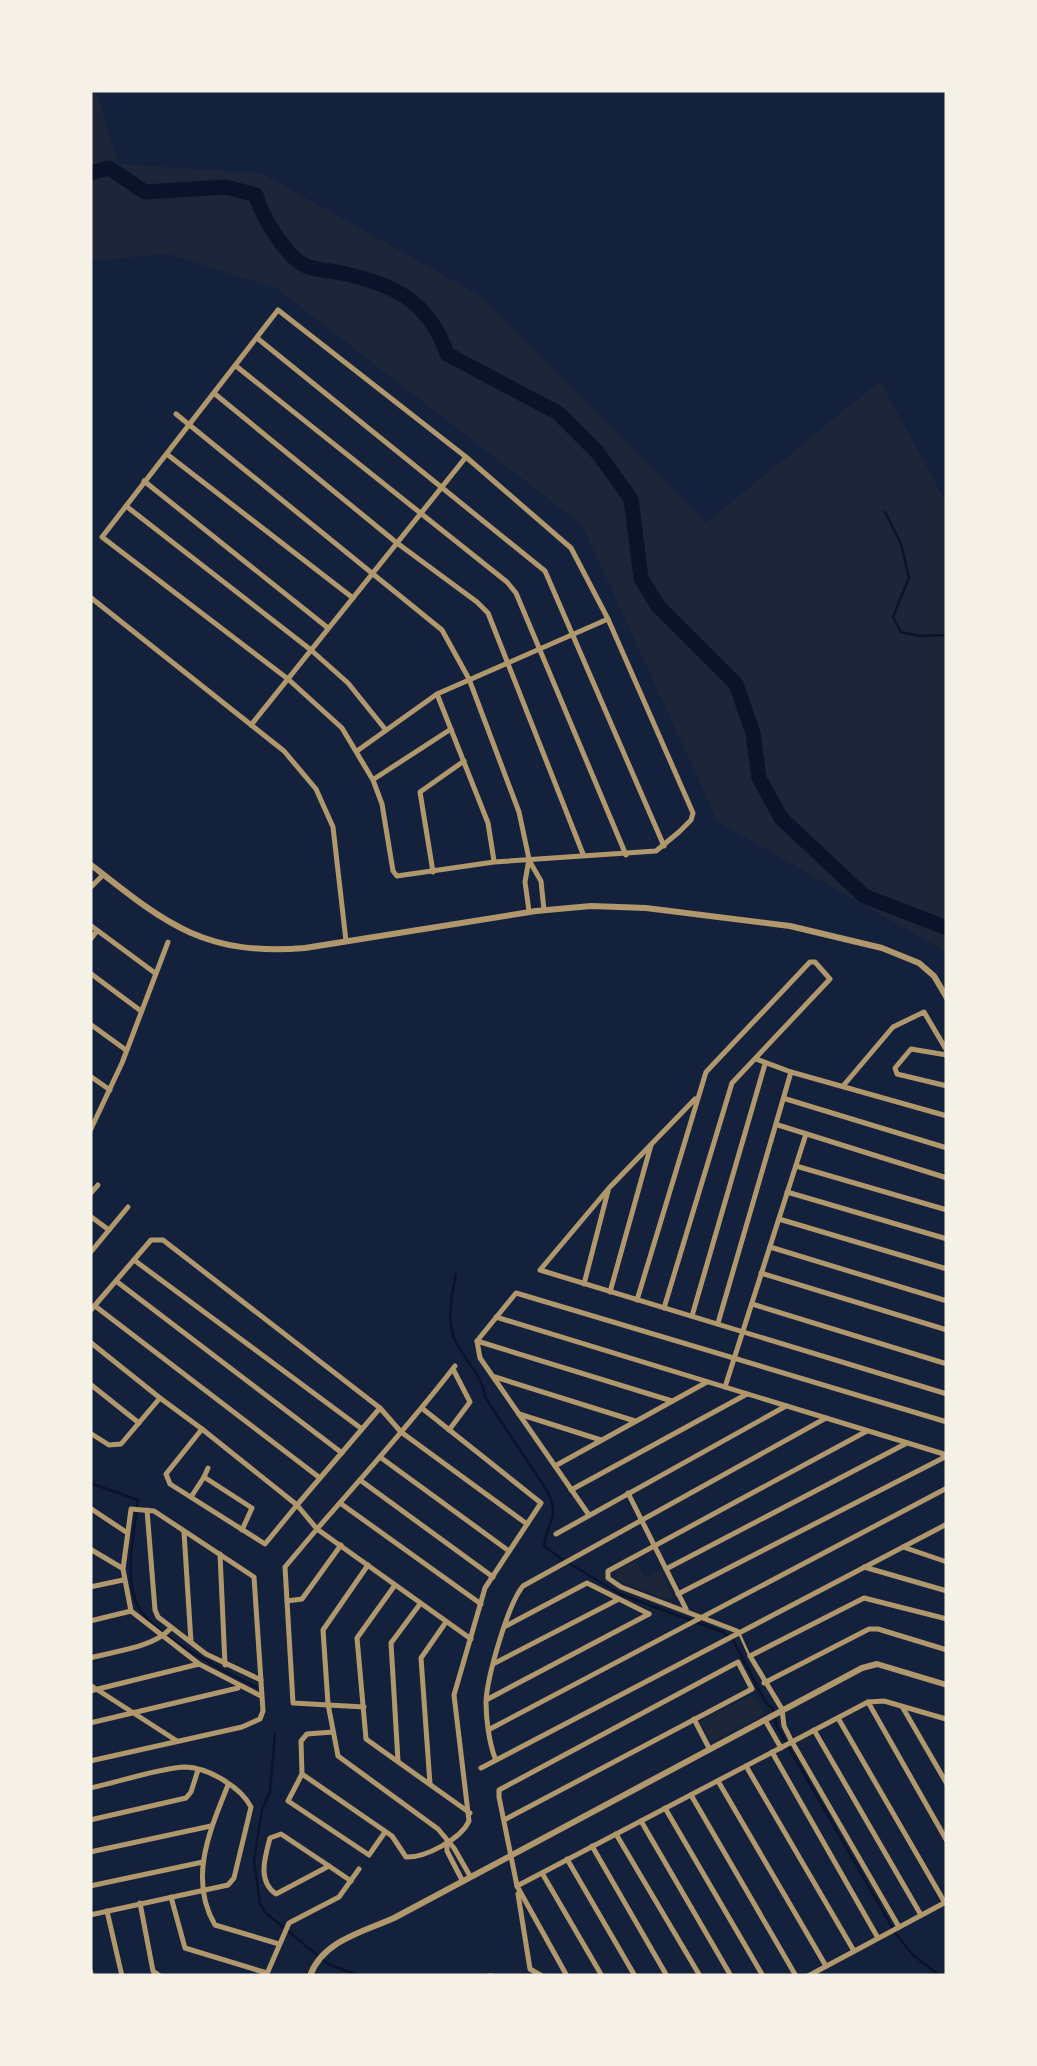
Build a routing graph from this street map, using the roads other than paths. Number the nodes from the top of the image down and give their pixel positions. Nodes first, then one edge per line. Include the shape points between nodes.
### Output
1 (257, 338) junction
2 (236, 366) junction
3 (214, 394) junction
4 (176, 414) dead end
5 (190, 425) junction
6 (168, 455) junction
7 (466, 457) junction
8 (144, 482) junction
9 (442, 487) junction
10 (126, 506) junction
11 (420, 514) junction
12 (397, 543) junction
13 (371, 574) junction
14 (90, 597) edge
15 (353, 598) junction
16 (608, 619) junction
17 (328, 628) junction
18 (573, 634) junction
19 (538, 648) junction
20 (311, 650) junction
21 (508, 660) junction
22 (288, 679) junction
23 (469, 679) junction
24 (437, 694) junction
25 (251, 725) junction
26 (385, 729) junction
27 (451, 729) junction
28 (357, 751) junction
29 (464, 761) junction
30 (373, 780) junction
31 (664, 846) junction
32 (583, 854) junction
33 (626, 855) junction
34 (528, 859) junction
35 (494, 862) junction
36 (90, 865) edge
37 (433, 872) junction
38 (103, 875) junction
39 (90, 888) edge
40 (544, 910) junction
41 (529, 912) junction
42 (90, 925) edge
43 (98, 931) junction
44 (90, 940) edge
45 (346, 941) junction
46 (168, 942) dead end
47 (90, 973) edge
48 (155, 973) junction
49 (947, 979) edge
50 (945, 994) edge
51 (141, 1011) junction
52 (90, 1024) edge
53 (126, 1050) junction
54 (947, 1053) edge
55 (756, 1058) junction
56 (765, 1064) junction
57 (791, 1072) junction
58 (90, 1076) edge
59 (843, 1086) junction
60 (947, 1086) edge
61 (110, 1090) junction
62 (697, 1097) junction
63 (786, 1099) junction
64 (947, 1116) edge
65 (778, 1125) junction
66 (92, 1126) edge
67 (806, 1134) junction
68 (652, 1140) junction
69 (947, 1148) edge
70 (795, 1166) junction
71 (947, 1178) edge
72 (98, 1185) dead end
73 (609, 1188) junction
74 (787, 1192) junction
75 (90, 1194) edge
76 (128, 1208) dead end
77 (947, 1210) edge
78 (90, 1216) edge
79 (778, 1219) junction
80 (109, 1230) junction
81 (947, 1238) edge
82 (770, 1247) junction
83 (90, 1253) edge
84 (134, 1260) junction
85 (947, 1269) edge
86 (761, 1274) junction
87 (116, 1281) junction
88 (584, 1284) junction
89 (610, 1292) junction
90 (637, 1300) junction
91 (947, 1301) edge
92 (752, 1304) junction
93 (92, 1308) edge
94 (664, 1308) junction
95 (496, 1317) junction
96 (692, 1317) junction
97 (718, 1324) junction
98 (947, 1330) edge
99 (742, 1332) junction
100 (477, 1341) junction
101 (90, 1342) edge
102 (734, 1359) junction
103 (947, 1364) edge
104 (493, 1376) junction
105 (707, 1382) junction
106 (90, 1384) edge
107 (724, 1387) junction
108 (748, 1394) junction
109 (947, 1394) edge
110 (160, 1398) junction
111 (672, 1401) junction
112 (786, 1406) junction
113 (380, 1408) junction
114 (422, 1408) junction
115 (519, 1414) junction
116 (826, 1418) junction
117 (636, 1421) junction
118 (947, 1422) edge
119 (139, 1423) junction
120 (202, 1429) junction
121 (362, 1429) junction
122 (449, 1430) junction
123 (867, 1431) junction
124 (401, 1432) junction
125 (90, 1433) edge
126 (601, 1440) junction
127 (907, 1443) junction
128 (342, 1453) junction
129 (947, 1456) edge
130 (380, 1457) junction
131 (555, 1466) junction
132 (208, 1468) dead end
133 (204, 1477) junction
134 (320, 1478) junction
135 (360, 1480) junction
136 (947, 1488) edge
137 (572, 1490) junction
138 (628, 1494) junction
139 (191, 1497) junction
140 (340, 1503) junction
141 (297, 1505) junction
142 (90, 1508) edge
143 (140, 1510) junction
144 (588, 1515) junction
145 (642, 1520) junction
146 (526, 1524) junction
147 (945, 1527) edge
148 (317, 1528) junction
149 (242, 1530) junction
150 (126, 1532) junction
151 (184, 1532) junction
152 (556, 1534) dead end
153 (654, 1544) junction
154 (340, 1546) junction
155 (903, 1547) junction
156 (90, 1549) edge
157 (509, 1551) junction
158 (220, 1554) junction
159 (947, 1562) edge
160 (368, 1565) junction
161 (864, 1567) junction
162 (123, 1569) junction
163 (666, 1570) junction
164 (493, 1576) junction
165 (123, 1580) junction
166 (395, 1584) junction
167 (90, 1587) edge
168 (947, 1590) edge
169 (678, 1594) junction
170 (617, 1600) junction
171 (287, 1602) junction
172 (421, 1603) junction
173 (481, 1604) junction
174 (130, 1611) junction
175 (687, 1611) junction
176 (700, 1618) junction
177 (947, 1619) edge
178 (90, 1620) edge
179 (446, 1622) junction
180 (506, 1626) junction
181 (166, 1632) junction
182 (736, 1633) junction
183 (470, 1639) junction
184 (190, 1642) junction
185 (947, 1650) edge
186 (750, 1656) junction
187 (90, 1658) edge
188 (198, 1664) junction
189 (494, 1664) junction
190 (225, 1665) junction
191 (261, 1680) junction
192 (764, 1684) junction
193 (947, 1685) edge
194 (240, 1688) junction
195 (92, 1689) edge
196 (260, 1696) junction
197 (486, 1700) junction
198 (868, 1702) junction
199 (328, 1704) junction
200 (902, 1705) junction
201 (364, 1706) junction
202 (781, 1710) junction
203 (135, 1713) junction
204 (767, 1717) junction
205 (838, 1718) junction
206 (947, 1718) edge
207 (694, 1719) junction
208 (90, 1723) edge
209 (490, 1730) junction
210 (814, 1730) junction
211 (333, 1732) junction
212 (177, 1741) junction
213 (786, 1745) junction
214 (708, 1748) junction
215 (772, 1752) junction
216 (495, 1758) junction
217 (90, 1761) edge
218 (398, 1761) junction
219 (746, 1766) junction
220 (481, 1768) dead end
221 (198, 1770) junction
222 (302, 1774) junction
223 (718, 1780) junction
224 (430, 1784) junction
225 (947, 1784) edge
226 (228, 1785) junction
227 (90, 1788) edge
228 (691, 1794) junction
229 (666, 1808) junction
230 (470, 1813) junction
231 (90, 1820) edge
232 (504, 1820) junction
233 (641, 1821) junction
234 (211, 1826) junction
235 (385, 1832) junction
236 (616, 1834) junction
237 (447, 1841) junction
238 (947, 1841) edge
239 (592, 1846) junction
240 (90, 1852) edge
241 (511, 1854) junction
242 (567, 1860) junction
243 (202, 1862) junction
244 (329, 1866) junction
245 (360, 1869) dead end
246 (542, 1872) junction
247 (466, 1878) junction
248 (352, 1882) junction
249 (90, 1886) edge
250 (517, 1886) junction
251 (201, 1890) junction
252 (171, 1896) junction
253 (946, 1902) edge
254 (140, 1904) junction
255 (107, 1911) junction
256 (90, 1914) edge
257 (921, 1915) junction
258 (895, 1929) junction
259 (878, 1938) junction
260 (279, 1944) junction
261 (854, 1952) junction
262 (826, 1966) junction
263 (266, 1975) edge
264 (122, 1976) edge
265 (160, 1976) edge
266 (310, 1976) edge
267 (542, 1976) edge
268 (567, 1976) edge
269 (602, 1976) edge
270 (635, 1976) edge
271 (667, 1976) edge
272 (700, 1976) edge
273 (731, 1976) edge
274 (763, 1976) edge
275 (796, 1976) edge
276 (808, 1976) edge

1 - 2 street
1 - 7 street via 278,310
1 - 9 street
2 - 3 street
2 - 11 street
3 - 5 street
3 - 12 street
4 - 5 street
5 - 6 street
5 - 13 street
6 - 8 street
6 - 15 street
7 - 9 street
7 - 16 street via 562,537
8 - 10 street
8 - 17 street
9 - 11 street
9 - 18 street via 545,571
10 - 20 street
10 - 22 street via 102,537
11 - 12 street
11 - 19 street via 507,582
12 - 13 street
12 - 21 street via 478,602
13 - 15 street
13 - 23 street via 442,630
14 - 25 street
15 - 17 street
16 - 18 street
16 - 31 street via 693,813
17 - 20 street
18 - 19 street
18 - 31 street
19 - 21 street
19 - 33 street
20 - 22 street
20 - 26 street
21 - 23 street
21 - 32 street
22 - 25 street
22 - 28 street via 342,728
23 - 24 street
23 - 34 street via 520,812
24 - 26 street
24 - 27 street
25 - 45 street via 300,768 328,812
26 - 28 street
27 - 29 street
27 - 30 street
28 - 30 street
29 - 35 street via 488,823
29 - 37 street via 420,792
30 - 37 street via 393,871 402,877
31 - 33 street
32 - 33 street
32 - 34 street
34 - 35 street
34 - 40 street via 541,881
34 - 41 street
35 - 37 street
36 - 38 street
38 - 39 street
38 - 45 street via 159,917 208,942 268,951
40 - 41 street
40 - 50 street via 646,908 828,934 919,962
41 - 45 street
42 - 43 street
43 - 44 street
43 - 48 street
46 - 48 street
47 - 51 street
48 - 51 street
49 - 50 street
51 - 53 street
52 - 53 street
53 - 61 street
54 - 59 street via 924,1012 893,1028
54 - 60 street via 911,1048 895,1068
55 - 56 street
55 - 62 street via 830,978 815,962 711,1064
55 - 94 street via 730,1088
56 - 57 street
56 - 96 street
57 - 59 street
57 - 63 street
58 - 61 street
59 - 64 street
61 - 66 street
62 - 68 street
62 - 90 street
63 - 65 street
63 - 69 street
65 - 67 street
65 - 97 street
67 - 70 street
67 - 71 street
68 - 73 street
68 - 89 street
70 - 74 street
70 - 77 street
72 - 75 street
73 - 88 street
73 - 88 street via 540,1270
74 - 79 street
74 - 81 street
76 - 80 street
78 - 80 street
79 - 82 street
79 - 85 street
80 - 83 street
82 - 86 street
82 - 91 street
84 - 87 street
84 - 113 street via 152,1240 163,1240
84 - 121 street
86 - 92 street
86 - 98 street
87 - 93 street
87 - 128 street
88 - 89 street
89 - 90 street
90 - 94 street
92 - 99 street
92 - 103 street
93 - 134 street
94 - 96 street
95 - 100 street
95 - 102 street via 516,1293
95 - 105 street
96 - 97 street
97 - 99 street
99 - 102 street
99 - 109 street
100 - 104 street
100 - 111 street
101 - 110 street
102 - 107 street
102 - 118 street
104 - 115 street
104 - 117 street
105 - 107 street
105 - 111 street
106 - 119 street
107 - 108 street
108 - 112 street
108 - 137 street
110 - 119 street
110 - 120 street
111 - 117 street
112 - 116 street
112 - 138 street
113 - 121 street
113 - 124 street
114 - 122 street
114 - 122 street via 454,1368 470,1402
114 - 124 street
115 - 126 street
115 - 131 street
116 - 123 street
116 - 145 street
117 - 126 street
119 - 125 street via 117,1446
120 - 139 street via 166,1474
120 - 141 street
121 - 128 street
122 - 146 street via 540,1503
123 - 127 street
123 - 153 street
124 - 130 street
124 - 146 street
126 - 131 street
127 - 129 street
127 - 163 street
128 - 134 street
129 - 169 street
130 - 135 street
130 - 157 street
131 - 137 street
132 - 133 street
133 - 139 street
133 - 149 street via 252,1508
134 - 141 street
135 - 140 street
135 - 164 street
136 - 176 street
137 - 144 street
138 - 144 street
138 - 145 street
139 - 149 street
140 - 148 street
140 - 173 street
141 - 148 street
141 - 149 street via 265,1544
142 - 150 street
143 - 150 street via 131,1508
143 - 151 street
143 - 181 street via 155,1610
144 - 152 street
145 - 153 street
145 - 180 street via 524,1586
146 - 157 street
147 - 155 street
148 - 154 street
148 - 171 street via 285,1567
150 - 162 street
151 - 158 street
151 - 184 street
153 - 163 street
153 - 175 street via 608,1570 608,1578
154 - 160 street
154 - 171 street via 302,1600
155 - 159 street
155 - 161 street
156 - 162 street
157 - 164 street
158 - 190 street
158 - 191 street via 254,1576
160 - 166 street
160 - 199 street via 322,1630
161 - 168 street
161 - 182 street
162 - 165 street
163 - 169 street
164 - 173 street
165 - 167 street
165 - 174 street
166 - 172 street
166 - 201 street via 357,1638
169 - 175 street
170 - 180 street via 587,1584
170 - 189 street
170 - 197 street via 649,1614
171 - 199 street via 293,1703
172 - 179 street
172 - 218 street via 391,1643
173 - 183 street
174 - 178 street
174 - 181 street
175 - 176 street
176 - 182 street
176 - 209 street
177 - 186 street via 864,1598
179 - 183 street
179 - 224 street via 421,1658
180 - 189 street
181 - 184 street
181 - 187 street
181 - 188 street
182 - 186 lane
182 - 216 street
183 - 230 street via 454,1696
184 - 190 street
185 - 192 street via 868,1629
186 - 192 street
188 - 194 street
188 - 195 street
189 - 197 street
190 - 191 street
191 - 196 street
192 - 202 street
193 - 202 street via 878,1664
194 - 196 street
194 - 203 street
195 - 203 street
196 - 212 street via 260,1719
197 - 209 street
198 - 200 street
198 - 205 street
198 - 238 street
199 - 201 street
199 - 211 street
200 - 206 street
200 - 225 street
201 - 218 street via 366,1738
202 - 204 street
202 - 213 street
203 - 208 street
203 - 212 street
204 - 213 street
204 - 214 street
205 - 210 street
205 - 253 street
207 - 214 street
207 - 232 street
207 - 232 street via 752,1689 738,1662 504,1786
209 - 216 street
210 - 213 street
210 - 257 street
211 - 222 street via 300,1740
211 - 237 street via 338,1756
212 - 217 street
213 - 215 street
213 - 258 street
214 - 241 street
215 - 219 street
215 - 259 street
216 - 220 street
218 - 224 street
219 - 223 street
219 - 261 street
221 - 226 street
221 - 227 street via 185,1767
221 - 231 street via 186,1798
222 - 235 street
222 - 235 street via 288,1801 368,1856
223 - 228 street
223 - 262 street
224 - 230 street
226 - 234 street
226 - 251 street via 252,1807 234,1878
228 - 229 street
228 - 275 street
229 - 233 street
229 - 274 street
230 - 237 street via 465,1830
232 - 241 street
233 - 236 street
233 - 273 street
234 - 240 street
234 - 243 street
235 - 237 street via 411,1858
236 - 239 street
236 - 272 street
237 - 247 street
239 - 242 street
239 - 271 street
241 - 247 street
241 - 250 street
242 - 246 street
242 - 270 street
243 - 249 street
243 - 251 street
244 - 244 street via 281,1834 270,1838 266,1884 276,1894
244 - 248 street
245 - 248 street
246 - 250 street
246 - 269 street
247 - 266 street via 323,1953
248 - 260 street via 339,1897 289,1924
250 - 267 street via 530,1968
250 - 268 street
251 - 252 street
251 - 260 street via 215,1924
252 - 254 street
252 - 263 street via 184,1948
253 - 257 street
254 - 255 street
254 - 265 street via 153,1970
255 - 256 street
255 - 264 street
257 - 258 street
258 - 259 street
259 - 261 street
260 - 263 street
261 - 262 street
262 - 276 street

